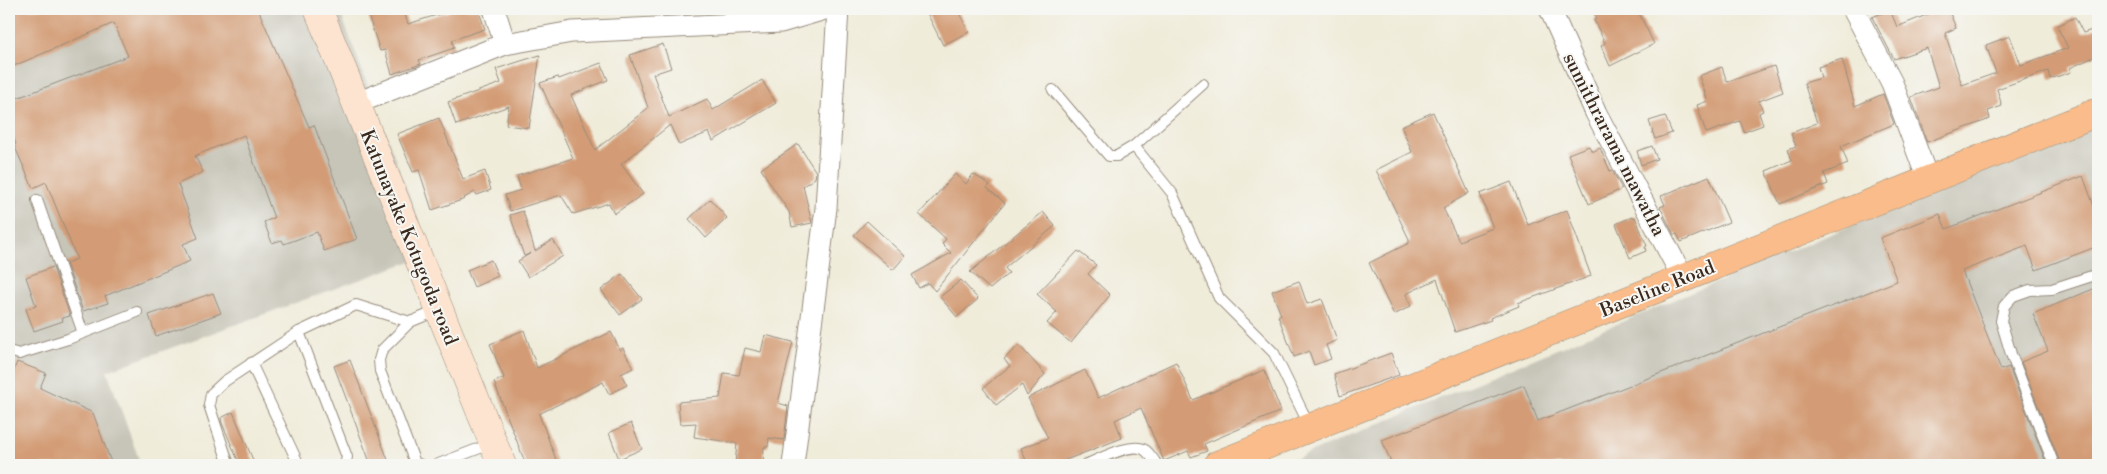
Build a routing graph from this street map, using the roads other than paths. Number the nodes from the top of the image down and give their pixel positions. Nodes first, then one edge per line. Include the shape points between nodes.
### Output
1 (318, 9) edge
2 (494, 9) edge
3 (825, 9) edge
4 (838, 9) edge
5 (1550, 9) edge
6 (1853, 9) edge
7 (505, 44) junction
8 (1203, 84) dead end
9 (1053, 90) dead end
10 (357, 103) junction
11 (2098, 112) edge
12 (1134, 146) junction
13 (1928, 180) junction
14 (37, 200) dead end
15 (2098, 274) edge
16 (1683, 278) junction
17 (440, 310) junction
18 (137, 312) dead end
19 (410, 322) junction
20 (298, 332) junction
21 (84, 333) junction
22 (9, 351) edge
23 (251, 363) junction
24 (1310, 428) junction
25 (498, 454) edge
26 (229, 465) edge
27 (299, 465) edge
28 (345, 465) edge
29 (421, 465) edge
30 (436, 465) edge
31 (793, 465) edge
32 (1085, 465) edge
33 (1157, 465) edge
34 (1217, 465) edge
35 (2054, 465) edge

1 - 10 main road, Katunayake Kotugoda road
2 - 7 street
3 - 7 street via 781,22 572,32
4 - 31 street via 826,208
5 - 16 street, sumithrarama mawatha via 1596,114
6 - 13 street via 1892,83
7 - 10 street
8 - 12 lane
9 - 12 lane via 1109,156 1117,156
10 - 17 main road, Katunayake Kotugoda road
11 - 13 main road, Baseline Road
12 - 24 lane via 1172,193 1219,298 1274,354
13 - 16 main road, Baseline Road
14 - 21 lane
15 - 35 lane via 2061,287 2021,293 2004,306 2001,321 2011,354
16 - 24 main road, Baseline Road
17 - 19 lane
17 - 25 main road, Katunayake Kotugoda road
18 - 21 lane
19 - 20 lane via 356,305
19 - 29 lane via 382,350 379,360 380,371 415,462
20 - 23 lane
20 - 28 lane via 347,458
21 - 22 lane via 19,354
23 - 26 lane via 210,394 209,404
23 - 27 lane
24 - 34 main road, Baseline Road
25 - 30 lane
32 - 33 lane via 1131,448 1143,448

